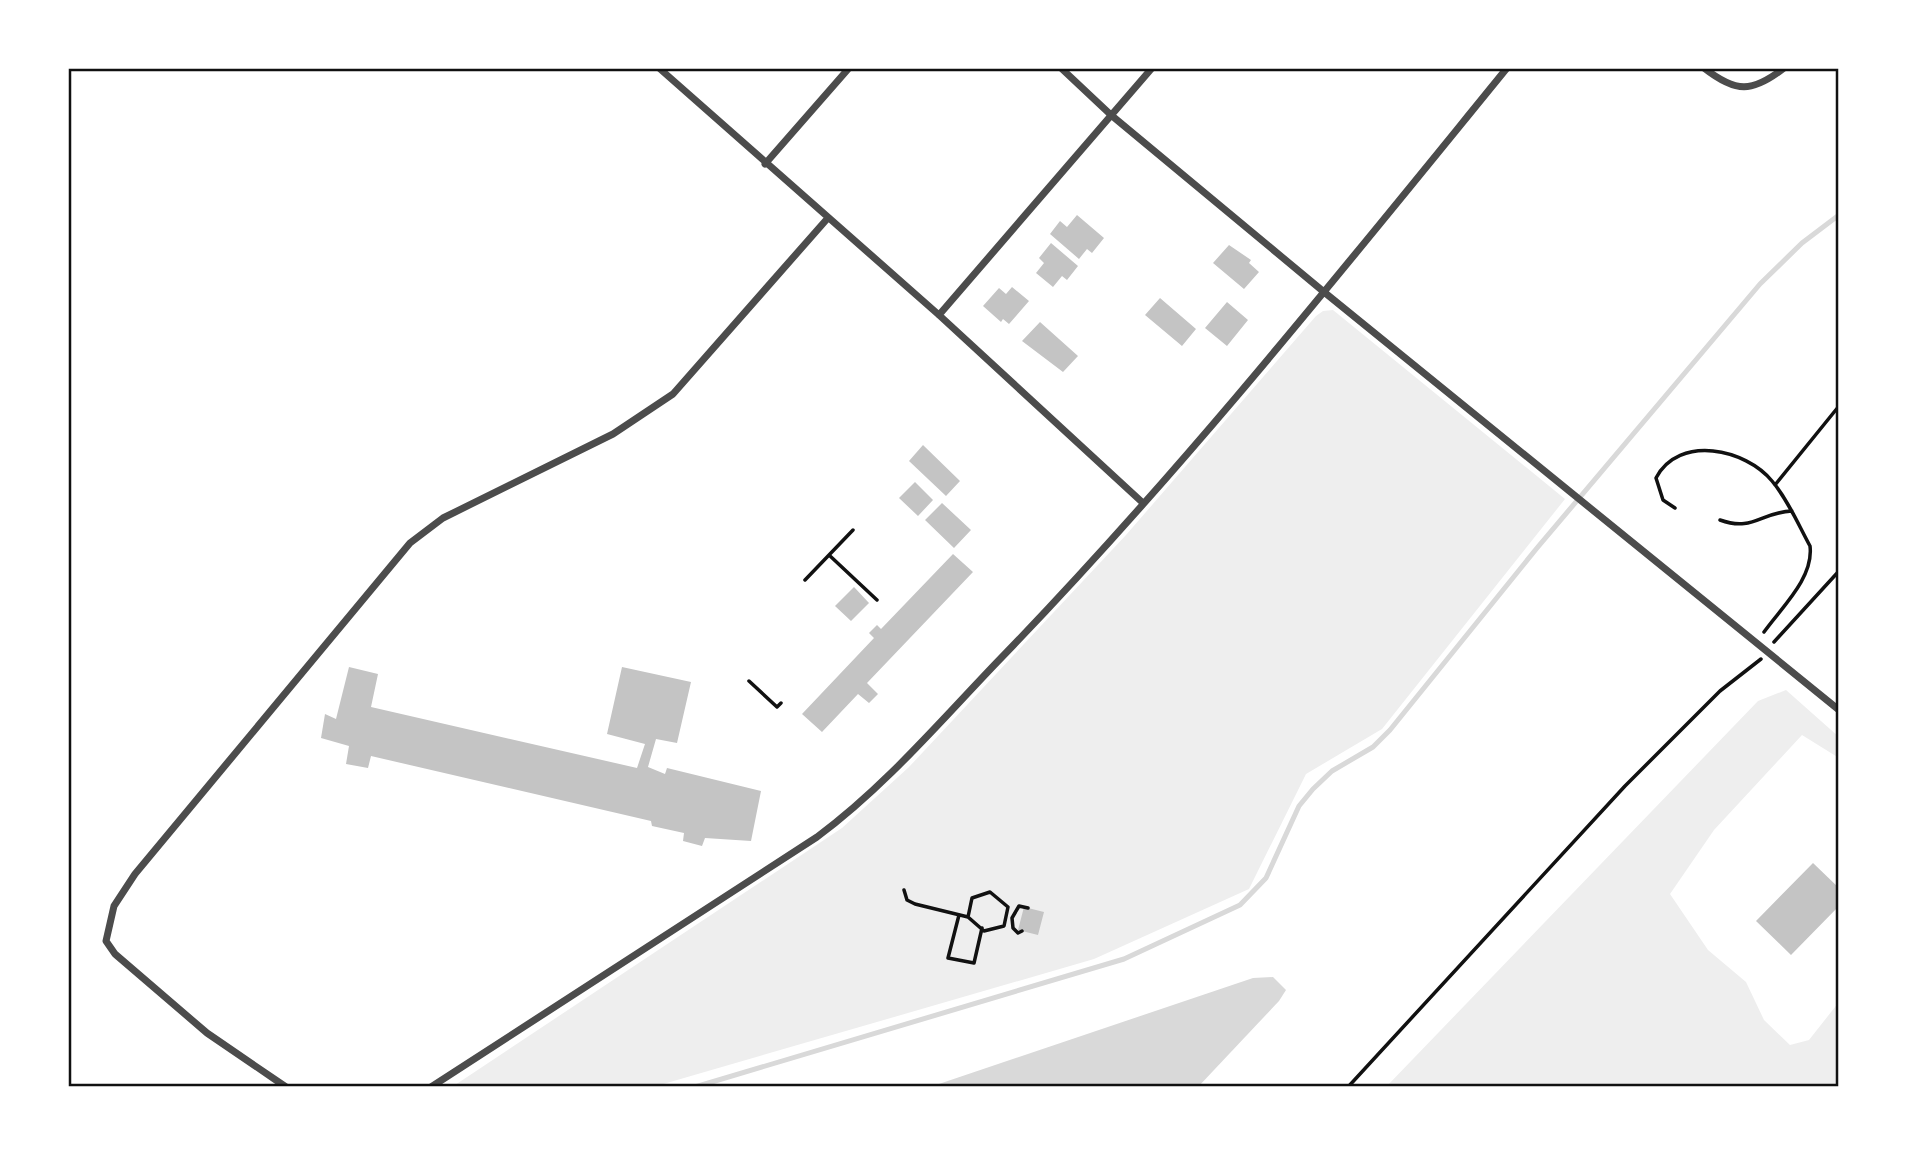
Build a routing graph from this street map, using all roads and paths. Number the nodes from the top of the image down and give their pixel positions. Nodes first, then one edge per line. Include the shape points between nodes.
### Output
1 (659, 68) edge
2 (849, 68) edge
3 (1061, 68) edge
4 (1152, 68) edge
5 (1507, 68) edge
6 (1704, 68) edge
7 (1784, 68) edge
8 (1111, 115) junction
9 (765, 164) junction
10 (827, 219) junction
11 (1324, 292) junction
12 (939, 315) junction
13 (1839, 406) edge
14 (1775, 485) junction
15 (1143, 503) junction
16 (1675, 508) dead end
17 (1792, 511) junction
18 (1720, 520) dead end
19 (853, 530) dead end
20 (829, 555) junction
21 (1839, 571) edge
22 (805, 580) dead end
23 (877, 600) dead end
24 (1764, 632) dead end
25 (1774, 643) dead end
26 (1761, 659) dead end
27 (749, 681) dead end
28 (781, 703) dead end
29 (1839, 710) edge
30 (904, 890) dead end
31 (1028, 908) dead end
32 (959, 915) junction
33 (1006, 916) junction
34 (968, 917) junction
35 (1012, 918) junction
36 (982, 929) junction
37 (1022, 931) dead end
38 (286, 1087) edge
39 (431, 1087) edge
40 (1348, 1087) edge

1 - 9 street
2 - 9 street
3 - 8 street
4 - 8 street
5 - 11 street
6 - 7 street via 1718,79 1745,88
8 - 11 street
8 - 12 street
9 - 10 street
10 - 12 street
10 - 38 street via 673,394 613,434 443,518 410,543 135,874 114,906 106,941 115,954 207,1033
11 - 15 street
11 - 29 street
12 - 15 street
13 - 14 path
14 - 16 path via 1762,470 1741,459 1695,450 1666,465 1656,478 1663,500
14 - 17 path
15 - 39 street via 1028,630 839,821
17 - 18 path via 1743,526
17 - 24 path via 1811,556 1798,585
19 - 20 path
20 - 22 path
20 - 23 path
21 - 25 path
26 - 40 path via 1720,691 1634,776
27 - 28 path via 777,707
30 - 32 path via 907,900 915,904
31 - 35 path via 1020,906
32 - 34 path
32 - 36 path via 948,958 974,963
33 - 34 path via 1008,907 990,892 972,898
33 - 35 path
33 - 36 path via 1003,926
34 - 36 path
35 - 37 path via 1013,928

